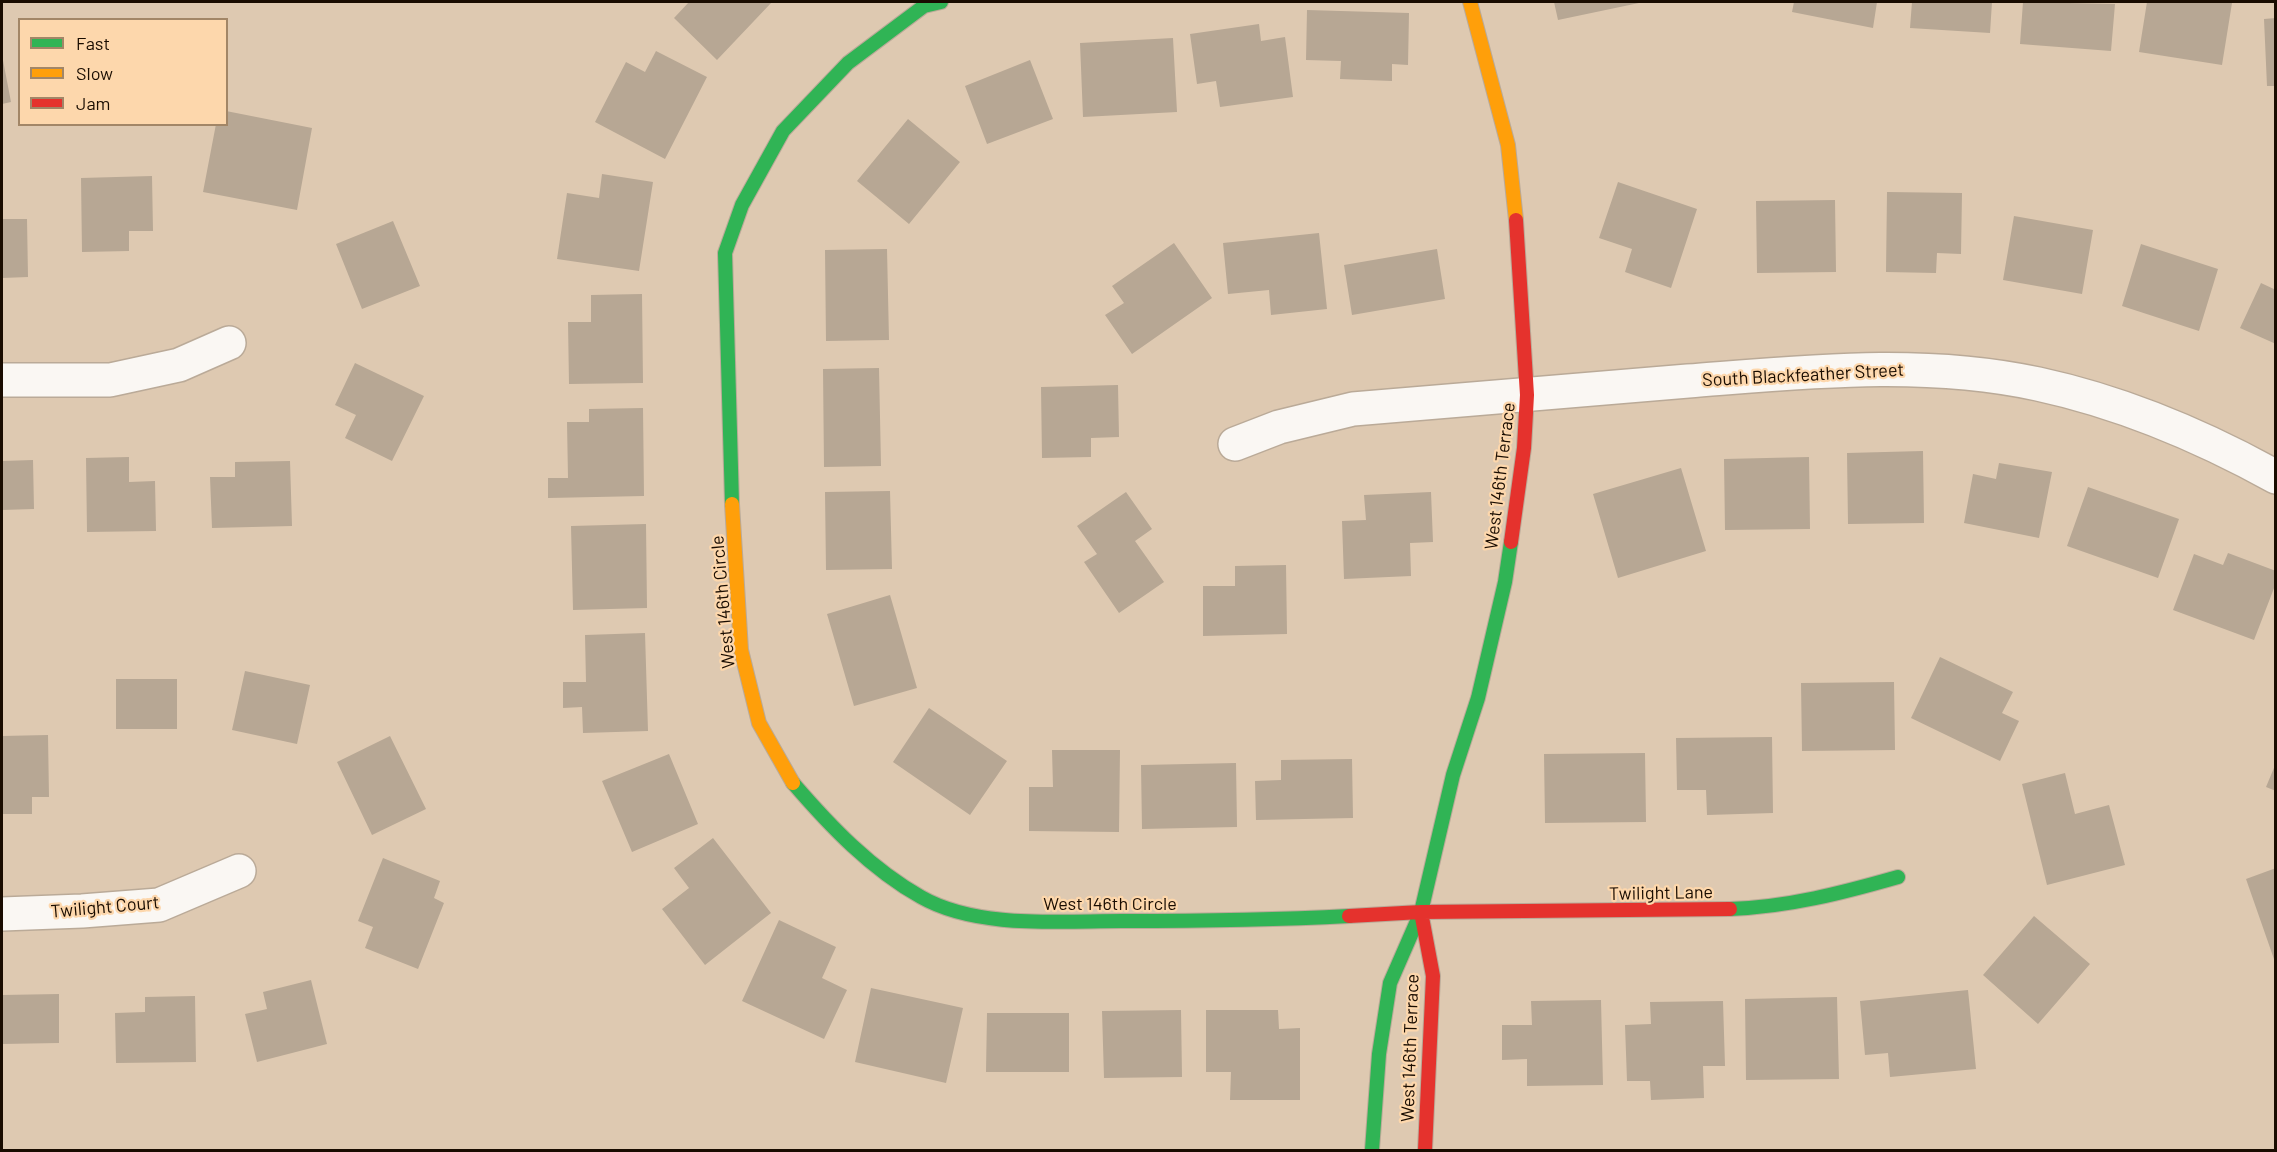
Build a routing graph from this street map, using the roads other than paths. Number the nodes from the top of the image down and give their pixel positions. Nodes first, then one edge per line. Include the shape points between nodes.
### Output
1 (941, 2) edge
2 (1470, 2) edge
3 (229, 343) dead end
4 (2, 380) edge
5 (1527, 395) junction
6 (1235, 444) dead end
7 (2276, 477) edge
8 (239, 871) dead end
9 (1898, 877) dead end
10 (1421, 912) junction
11 (2, 914) edge
12 (1372, 1150) edge
13 (1425, 1150) edge

1 - 10 street, West 146th Circle via 924,6 848,63 783,131 742,205 725,253 731,490 741,650 759,723 790,778 825,820 880,870 922,898 964,914 1028,921 1117,923 1256,921
2 - 5 street, West 146th Terrace via 1508,145
3 - 4 street via 179,365 110,380
5 - 6 street, South Blackfeather Street via 1353,409 1279,427
5 - 7 street, South Blackfeather Street via 1822,370 1901,368 1966,373 2106,401
5 - 10 street, West 146th Terrace via 1524,448 1505,582 1478,698 1452,775
8 - 11 street, Twilight Court via 159,905
9 - 10 street, Twilight Lane via 1830,897 1763,908
10 - 12 street, West 146th Terrace via 1390,983 1378,1054
10 - 13 street, West 146th Terrace via 1433,976

